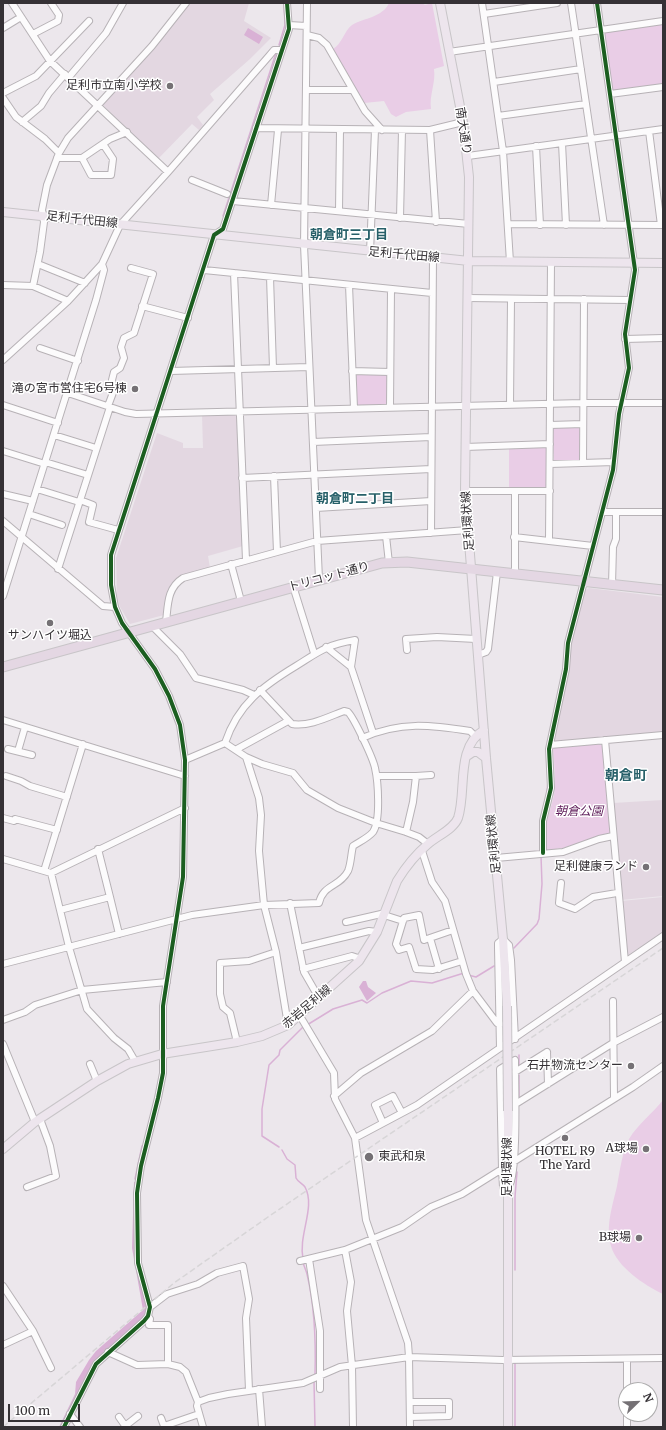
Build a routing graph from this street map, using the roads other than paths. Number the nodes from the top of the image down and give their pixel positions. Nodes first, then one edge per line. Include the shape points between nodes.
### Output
1 (12, 3) edge
2 (52, 3) edge
3 (122, 3) edge
4 (288, 3) edge
5 (307, 3) edge
6 (440, 3) edge
7 (482, 3) edge
8 (557, 3) edge
9 (571, 3) edge
10 (597, 3) edge
11 (184, 4) edge
12 (484, 14) junction
13 (21, 17) junction
14 (89, 21) dead end
15 (663, 21) edge
16 (289, 25) junction
17 (306, 26) junction
18 (3, 28) edge
19 (601, 30) junction
20 (33, 34) junction
21 (576, 34) junction
22 (307, 35) junction
23 (488, 46) junction
24 (282, 50) junction
25 (449, 52) junction
26 (50, 61) junction
27 (581, 69) junction
28 (67, 76) junction
29 (494, 82) junction
30 (663, 87) edge
31 (306, 90) junction
32 (352, 90) junction
33 (3, 93) edge
34 (610, 94) junction
35 (3, 98) edge
36 (586, 104) junction
37 (99, 105) junction
38 (498, 116) junction
39 (22, 122) junction
40 (463, 122) junction
41 (256, 128) junction
42 (663, 129) edge
43 (278, 130) junction
44 (305, 130) junction
45 (340, 130) junction
46 (378, 130) junction
47 (402, 130) junction
48 (430, 130) junction
49 (649, 131) junction
50 (127, 132) junction
51 (616, 136) junction
52 (592, 139) junction
53 (562, 143) junction
54 (103, 144) junction
55 (536, 146) junction
56 (503, 151) junction
57 (58, 156) junction
58 (468, 156) junction
59 (82, 158) junction
60 (168, 172) junction
61 (192, 180) dead end
62 (227, 194) dead end
63 (233, 201) junction
64 (271, 205) junction
65 (304, 208) junction
66 (339, 211) junction
67 (3, 212) edge
68 (43, 216) junction
69 (372, 216) junction
70 (400, 218) junction
71 (436, 222) junction
72 (120, 224) junction
73 (469, 224) junction
74 (508, 224) junction
75 (540, 224) junction
76 (566, 225) junction
77 (604, 225) junction
78 (630, 225) junction
79 (662, 225) edge
80 (214, 235) junction
81 (304, 245) junction
82 (370, 252) junction
83 (433, 258) junction
84 (469, 261) junction
85 (551, 261) junction
86 (510, 262) junction
87 (635, 263) junction
88 (663, 263) edge
89 (38, 264) junction
90 (102, 264) junction
91 (131, 268) dead end
92 (204, 270) junction
93 (234, 274) junction
94 (270, 277) junction
95 (306, 280) junction
96 (85, 283) junction
97 (3, 285) edge
98 (348, 285) junction
99 (33, 286) junction
100 (391, 289) junction
101 (432, 293) junction
102 (468, 298) junction
103 (511, 299) junction
104 (550, 299) junction
105 (584, 299) junction
106 (630, 300) junction
107 (68, 301) junction
108 (142, 306) junction
109 (188, 318) junction
110 (663, 338) edge
111 (625, 339) junction
112 (40, 348) dead end
113 (3, 360) edge
114 (78, 361) junction
115 (310, 367) junction
116 (273, 368) junction
117 (238, 369) junction
118 (171, 371) junction
119 (352, 372) junction
120 (390, 372) junction
121 (68, 392) junction
122 (622, 402) junction
123 (583, 403) junction
124 (663, 403) edge
125 (510, 404) junction
126 (550, 404) junction
127 (3, 405) edge
128 (432, 406) junction
129 (466, 406) junction
130 (109, 407) junction
131 (390, 407) junction
132 (354, 408) junction
133 (311, 409) junction
134 (240, 411) junction
135 (157, 412) junction
136 (58, 423) junction
137 (583, 424) junction
138 (550, 425) junction
139 (54, 435) junction
140 (431, 437) junction
141 (313, 442) junction
142 (550, 444) junction
143 (465, 447) junction
144 (96, 448) junction
145 (3, 451) edge
146 (614, 462) junction
147 (45, 463) junction
148 (583, 463) junction
149 (550, 464) junction
150 (431, 469) junction
151 (315, 474) junction
152 (88, 475) junction
153 (274, 476) junction
154 (242, 478) junction
155 (37, 489) junction
156 (465, 491) junction
157 (515, 491) junction
158 (550, 491) junction
159 (3, 494) edge
160 (33, 501) junction
161 (80, 501) junction
162 (431, 501) junction
163 (316, 508) junction
164 (603, 512) junction
165 (616, 512) junction
166 (663, 512) edge
167 (29, 514) junction
168 (3, 522) edge
169 (62, 525) dead end
170 (118, 530) junction
171 (468, 530) junction
172 (432, 533) junction
173 (386, 536) junction
174 (22, 537) junction
175 (514, 537) junction
176 (550, 540) junction
177 (317, 541) junction
178 (593, 546) junction
179 (277, 552) junction
180 (246, 560) junction
181 (389, 563) junction
182 (231, 564) junction
183 (58, 569) junction
184 (472, 570) junction
185 (497, 572) junction
186 (515, 574) junction
187 (319, 579) junction
188 (585, 582) junction
189 (612, 585) junction
190 (293, 586) junction
191 (663, 590) edge
192 (3, 596) edge
193 (241, 601) junction
194 (115, 607) junction
195 (166, 622) junction
196 (152, 626) junction
197 (128, 632) junction
198 (476, 639) junction
199 (326, 647) junction
200 (407, 650) dead end
201 (314, 653) junction
202 (478, 655) junction
203 (3, 667) edge
204 (351, 667) junction
205 (260, 690) junction
206 (254, 695) junction
207 (3, 720) edge
208 (288, 721) junction
209 (25, 726) junction
210 (484, 730) junction
211 (373, 733) junction
212 (663, 735) edge
213 (475, 736) junction
214 (362, 738) junction
215 (605, 740) junction
216 (225, 743) junction
217 (84, 744) junction
218 (550, 745) junction
219 (8, 749) dead end
220 (236, 749) junction
221 (18, 751) junction
222 (32, 755) dead end
223 (467, 756) junction
224 (246, 757) junction
225 (486, 758) junction
226 (186, 760) junction
227 (431, 775) dead end
228 (5, 776) edge
229 (185, 776) junction
230 (377, 776) junction
231 (416, 776) junction
232 (67, 797) junction
233 (185, 808) junction
234 (3, 818) edge
235 (376, 823) junction
236 (56, 830) junction
237 (406, 832) junction
238 (612, 836) junction
239 (428, 844) junction
240 (98, 849) junction
241 (422, 851) junction
242 (543, 853) junction
243 (496, 858) junction
244 (3, 859) edge
245 (44, 871) junction
246 (51, 873) junction
247 (561, 883) dead end
248 (618, 893) junction
249 (110, 897) junction
250 (290, 903) junction
251 (264, 905) junction
252 (60, 910) junction
253 (384, 916) junction
254 (177, 919) junction
255 (403, 921) junction
256 (346, 922) dead end
257 (453, 930) junction
258 (377, 932) junction
259 (119, 934) junction
260 (663, 936) edge
261 (430, 938) junction
262 (503, 939) junction
263 (69, 947) junction
264 (299, 948) junction
265 (276, 952) junction
266 (361, 959) junction
267 (462, 961) junction
268 (625, 962) junction
269 (3, 964) edge
270 (303, 969) junction
271 (439, 969) junction
272 (167, 982) junction
273 (82, 990) junction
274 (473, 991) junction
275 (319, 998) junction
276 (613, 1001) dead end
277 (300, 1016) junction
278 (663, 1017) edge
279 (3, 1020) edge
280 (501, 1024) junction
281 (288, 1025) junction
282 (515, 1039) junction
283 (237, 1042) junction
284 (613, 1043) junction
285 (3, 1044) edge
286 (500, 1048) junction
287 (162, 1054) junction
288 (135, 1061) junction
289 (90, 1064) dead end
290 (663, 1066) edge
291 (515, 1072) junction
292 (97, 1081) junction
293 (548, 1084) junction
294 (334, 1096) junction
295 (614, 1098) junction
296 (511, 1108) junction
297 (402, 1113) junction
298 (37, 1121) junction
299 (384, 1124) junction
300 (355, 1138) junction
301 (3, 1149) edge
302 (508, 1164) junction
303 (28, 1187) dead end
304 (508, 1198) junction
305 (372, 1239) junction
306 (345, 1250) junction
307 (3, 1286) edge
308 (150, 1307) junction
309 (148, 1316) junction
310 (32, 1331) junction
311 (3, 1345) edge
312 (108, 1352) junction
313 (409, 1357) junction
314 (663, 1358) edge
315 (508, 1359) junction
316 (627, 1359) junction
317 (168, 1364) junction
318 (352, 1366) junction
319 (52, 1368) dead end
320 (320, 1375) junction
321 (627, 1382) edge
322 (259, 1389) junction
323 (320, 1389) dead end
324 (249, 1390) junction
325 (198, 1402) junction
326 (410, 1402) junction
327 (70, 1414) junction
328 (200, 1414) junction
329 (138, 1416) dead end
330 (119, 1417) dead end
331 (410, 1417) junction
332 (161, 1418) dead end
333 (125, 1426) edge
334 (64, 1427) edge
335 (80, 1427) edge
336 (203, 1427) edge
337 (262, 1427) edge
338 (353, 1427) edge
339 (410, 1427) edge
340 (508, 1427) edge

1 - 13 street
2 - 20 street via 59,15 58,20
3 - 28 street via 106,33
4 - 16 street
5 - 17 street
6 - 25 main road, 南大通り
7 - 12 street
8 - 12 street
9 - 21 street
10 - 19 street
11 - 37 street via 152,46
12 - 23 street
13 - 18 street
13 - 20 street
14 - 26 street
15 - 19 street
16 - 17 street
16 - 24 street
17 - 22 street
19 - 21 street
19 - 34 street
20 - 26 street
21 - 23 street
21 - 27 street
22 - 31 street
22 - 32 street via 319,38 327,45
23 - 25 street
23 - 29 street
24 - 41 street
24 - 60 street via 274,50 268,56
25 - 40 main road, 南大通り
26 - 28 street
26 - 33 street via 36,76
27 - 29 street
27 - 36 street
28 - 37 street
28 - 39 street via 49,93 41,106
29 - 38 street
30 - 34 street
31 - 32 street
31 - 44 street
32 - 46 street
34 - 51 street
35 - 39 street
36 - 38 street
36 - 52 street
37 - 50 street
37 - 57 street via 68,138
38 - 56 street
39 - 57 street via 45,139
40 - 48 street
40 - 58 main road, 南大通り
41 - 43 street
41 - 63 street
42 - 49 street
43 - 44 street
43 - 64 street
44 - 45 street
44 - 65 street
45 - 46 street
45 - 66 street
46 - 47 street
46 - 69 street
47 - 48 street
47 - 70 street
48 - 71 street
49 - 51 street
49 - 79 street
50 - 54 street
50 - 60 street
51 - 52 street
51 - 78 street
52 - 53 street
52 - 77 street
53 - 55 street
53 - 76 street
54 - 59 street
54 - 59 street via 113,159 111,175 91,175
55 - 56 street
55 - 75 street
56 - 58 street
56 - 74 street
57 - 59 street
57 - 68 street via 47,184
58 - 73 main road, 南大通り
60 - 72 street
61 - 62 street
63 - 64 street
63 - 80 street via 223,229
64 - 65 street
65 - 66 street
65 - 81 street
66 - 69 street
67 - 68 main road, 足利千代田線
68 - 72 main road, 足利千代田線
68 - 89 street
69 - 70 street
69 - 82 street
70 - 71 street
71 - 73 street
72 - 80 main road, 足利千代田線
72 - 90 street
73 - 84 main road, 南大通り
74 - 75 street
74 - 86 street
75 - 76 street
76 - 77 street
77 - 78 street
78 - 79 street
78 - 87 street
80 - 81 main road, 足利千代田線
80 - 92 street
81 - 82 main road, 足利千代田線
81 - 95 street
82 - 83 main road, 足利千代田線
83 - 84 main road, 足利千代田線
83 - 101 street
84 - 86 main road, 足利千代田線
84 - 102 main road, 足利環状線
85 - 86 main road, 足利千代田線
85 - 87 main road, 足利千代田線
85 - 104 street
87 - 88 main road, 足利千代田線
87 - 106 street
89 - 96 street
89 - 99 street
90 - 96 street
90 - 114 street via 104,270
91 - 108 street via 153,274
92 - 93 street
92 - 109 street
93 - 94 street
93 - 117 street
94 - 95 street
94 - 116 street
95 - 98 street
95 - 115 street
96 - 107 street
97 - 99 street
98 - 100 street
98 - 119 street
99 - 107 street
100 - 101 street
100 - 120 street
101 - 128 street
102 - 103 street
102 - 129 main road, 足利環状線
103 - 104 street
103 - 125 street
104 - 105 street
104 - 126 street
105 - 106 street
105 - 123 street
106 - 111 street
107 - 113 street
108 - 109 street
108 - 130 street via 134,333 124,338 121,347 124,358 120,368 114,372 114,390
109 - 118 street
110 - 111 street
111 - 122 street via 629,368
112 - 114 street
114 - 121 street
115 - 116 street
115 - 133 street
116 - 117 street
117 - 118 street
117 - 134 street
118 - 135 street
119 - 120 street
119 - 132 street
120 - 131 street
121 - 130 street
121 - 136 street
122 - 123 street
122 - 124 street
122 - 146 street
123 - 126 street
123 - 137 street
125 - 126 street
125 - 129 street
126 - 138 street
127 - 136 street
128 - 129 street
128 - 131 street
128 - 140 street
129 - 143 main road, 足利環状線
130 - 135 street via 130,413
130 - 144 street
131 - 132 street
132 - 133 street
133 - 134 street
133 - 141 street
134 - 135 street
134 - 154 street
135 - 170 street
136 - 139 street
137 - 138 street
137 - 148 street
138 - 142 street
139 - 144 street
139 - 147 street
140 - 141 street
140 - 150 street
141 - 151 street
142 - 143 street
142 - 149 street
143 - 156 main road, 足利環状線
144 - 152 street
145 - 147 street
146 - 148 street
146 - 164 street
147 - 152 street
147 - 155 street
148 - 149 street
149 - 158 street
150 - 151 street
150 - 162 street
151 - 153 street
151 - 163 street
152 - 161 street
153 - 154 street
153 - 179 street
154 - 180 street
155 - 160 street
155 - 161 street
156 - 157 street
156 - 171 main road, 足利環状線
157 - 158 street
157 - 175 street
158 - 176 street
159 - 160 street
160 - 167 street
161 - 170 street via 93,505 89,522
161 - 183 street
162 - 163 street
162 - 172 street
163 - 177 street
164 - 165 street
164 - 178 street
165 - 166 street
165 - 189 street
167 - 169 street
167 - 174 street
168 - 174 street
170 - 194 street via 110,566 111,594
171 - 172 street
171 - 184 main road, 足利環状線
172 - 173 street
173 - 177 street
173 - 181 street
174 - 183 street
174 - 192 street
175 - 176 street
175 - 186 street
176 - 178 street
177 - 179 street
177 - 187 street
178 - 188 street
179 - 180 street
180 - 182 street
181 - 184 highway, トリコット通り via 407,562
181 - 187 highway, トリコット通り
182 - 193 street
182 - 195 street via 177,581 170,590
183 - 194 street via 103,606
184 - 185 highway, トリコット通り
184 - 198 main road, 足利環状線
185 - 186 highway, トリコット通り
185 - 202 street via 488,649
186 - 188 highway, トリコット通り
187 - 190 highway, トリコット通り
188 - 189 highway, トリコット通り
188 - 218 street via 568,643 566,669
189 - 191 highway, トリコット通り
190 - 193 highway, トリコット通り
190 - 201 street
193 - 195 highway, トリコット通り
194 - 197 street
195 - 196 highway, トリコット通り
196 - 197 highway, トリコット通り
196 - 206 street via 180,654 196,678
197 - 203 highway, トリコット通り
197 - 226 street via 155,669 173,705 180,725
198 - 200 street via 406,639
198 - 202 main road, 足利環状線
199 - 201 street
199 - 204 street
199 - 204 street via 355,640
201 - 205 street
202 - 210 main road, 足利環状線
204 - 211 street
205 - 206 street
205 - 208 street
206 - 216 street via 237,716
207 - 209 street
208 - 214 street via 298,725 315,722 344,711 350,714
208 - 220 street
209 - 217 street
209 - 221 street
210 - 213 main road
210 - 225 main road, 足利環状線
211 - 213 street via 397,727 430,725 470,731
211 - 214 street
212 - 215 street
213 - 223 main road, 赤岩足利線
214 - 230 street via 375,765
215 - 218 street
215 - 238 street
216 - 220 street
216 - 226 street
217 - 229 street
217 - 232 street
218 - 242 street via 551,788 543,821
219 - 221 street
220 - 224 street
221 - 222 street
223 - 225 main road via 478,752
223 - 239 main road, 赤岩足利線 via 457,819
224 - 235 street via 293,773 307,790 324,801
224 - 251 street via 259,798 259,851
225 - 243 main road, 足利環状線
226 - 229 street
227 - 231 street
228 - 232 street
229 - 233 street
230 - 231 street
230 - 235 street
231 - 237 street
232 - 236 street
233 - 240 street
233 - 254 street via 183,877
234 - 236 street
235 - 237 street
235 - 250 street via 369,836 353,846 347,872 342,879 321,894 319,903
236 - 245 street
237 - 239 street
238 - 242 street via 572,850
238 - 248 street
239 - 241 main road, 赤岩足利線
240 - 246 street
240 - 249 street
241 - 253 main road, 赤岩足利線 via 397,881
241 - 257 street via 432,882 445,901
242 - 243 street
243 - 262 main road, 足利環状線
244 - 245 street
245 - 246 street
246 - 252 street
247 - 248 street via 559,903 574,909 594,897
248 - 268 street
249 - 252 street
249 - 259 street
250 - 251 street
250 - 264 street
251 - 254 street
251 - 265 street
252 - 263 street
253 - 255 street
253 - 256 street via 376,914
253 - 258 main road, 赤岩足利線
254 - 259 street
254 - 272 street
255 - 261 street via 404,918 419,915 424,940
255 - 271 street via 396,944 399,950 408,948 416,969
257 - 261 street
257 - 267 street
258 - 264 street via 369,930
258 - 266 main road, 赤岩足利線
259 - 263 street
260 - 268 street
261 - 271 street
262 - 280 street via 498,943
262 - 282 street via 509,945 511,960
262 - 296 main road, 足利環状線, bridge
263 - 269 street
263 - 273 street
264 - 270 street
265 - 281 street
265 - 283 street via 249,961 220,963 220,994 223,1007 230,1013
266 - 270 street via 352,956
266 - 275 main road, 赤岩足利線
267 - 271 street
267 - 274 street
268 - 282 street
270 - 275 street
272 - 273 street
272 - 287 street via 163,1006
273 - 279 street via 35,1005 25,1012
273 - 288 street via 87,1008 114,1038 128,1049
274 - 280 street via 497,1023
274 - 294 street via 432,1031 361,1074
275 - 277 main road, 赤岩足利線
276 - 284 street
277 - 281 main road, 赤岩足利線
277 - 294 street via 332,1068 335,1079
278 - 284 street
280 - 286 street
281 - 283 main road, 赤岩足利線 via 278,1031
282 - 286 street
283 - 287 main road, 赤岩足利線
284 - 293 street
284 - 295 street
285 - 298 street
286 - 297 street
287 - 288 main road, 赤岩足利線
287 - 308 street via 162,1082 138,1181 136,1222 138,1263
288 - 292 main road, 赤岩足利線
289 - 292 street
290 - 295 street
291 - 293 street via 547,1052
291 - 296 street
291 - 302 street via 515,1060 500,1069
292 - 298 main road, 赤岩足利線
293 - 296 street
294 - 300 street
295 - 302 street
296 - 302 main road, 足利環状線
297 - 299 street
297 - 299 street via 393,1096 375,1105
298 - 301 main road, 赤岩足利線
298 - 303 street via 50,1146 56,1176
299 - 300 street
300 - 305 street via 364,1212
302 - 304 main road, 足利環状線
302 - 304 street via 503,1187
302 - 305 street via 462,1194 431,1207 402,1227
304 - 315 main road, 足利環状線
305 - 306 street
305 - 313 street via 408,1343
306 - 318 street via 351,1282 347,1311
306 - 320 street via 305,1260 318,1317
307 - 310 street
308 - 309 street
308 - 324 street via 167,1294 198,1284 217,1273 243,1266 249,1299 246,1318
309 - 312 street
309 - 317 street via 149,1325 168,1326
310 - 311 street
310 - 319 street
312 - 317 street via 137,1365
312 - 327 street via 92,1369
313 - 315 street
313 - 318 street
313 - 326 street
314 - 316 street
315 - 316 street
315 - 340 main road, 足利環状線
316 - 321 street
317 - 325 street via 180,1367 186,1372
318 - 320 street via 334,1368
318 - 338 street
320 - 322 street via 299,1384
320 - 323 street
322 - 324 street
322 - 337 street
324 - 325 street
325 - 328 street
326 - 331 street
326 - 331 street via 449,1402 449,1416
327 - 334 street
327 - 335 street
328 - 332 street via 164,1426
328 - 336 street
329 - 333 street
330 - 333 street
331 - 339 street

